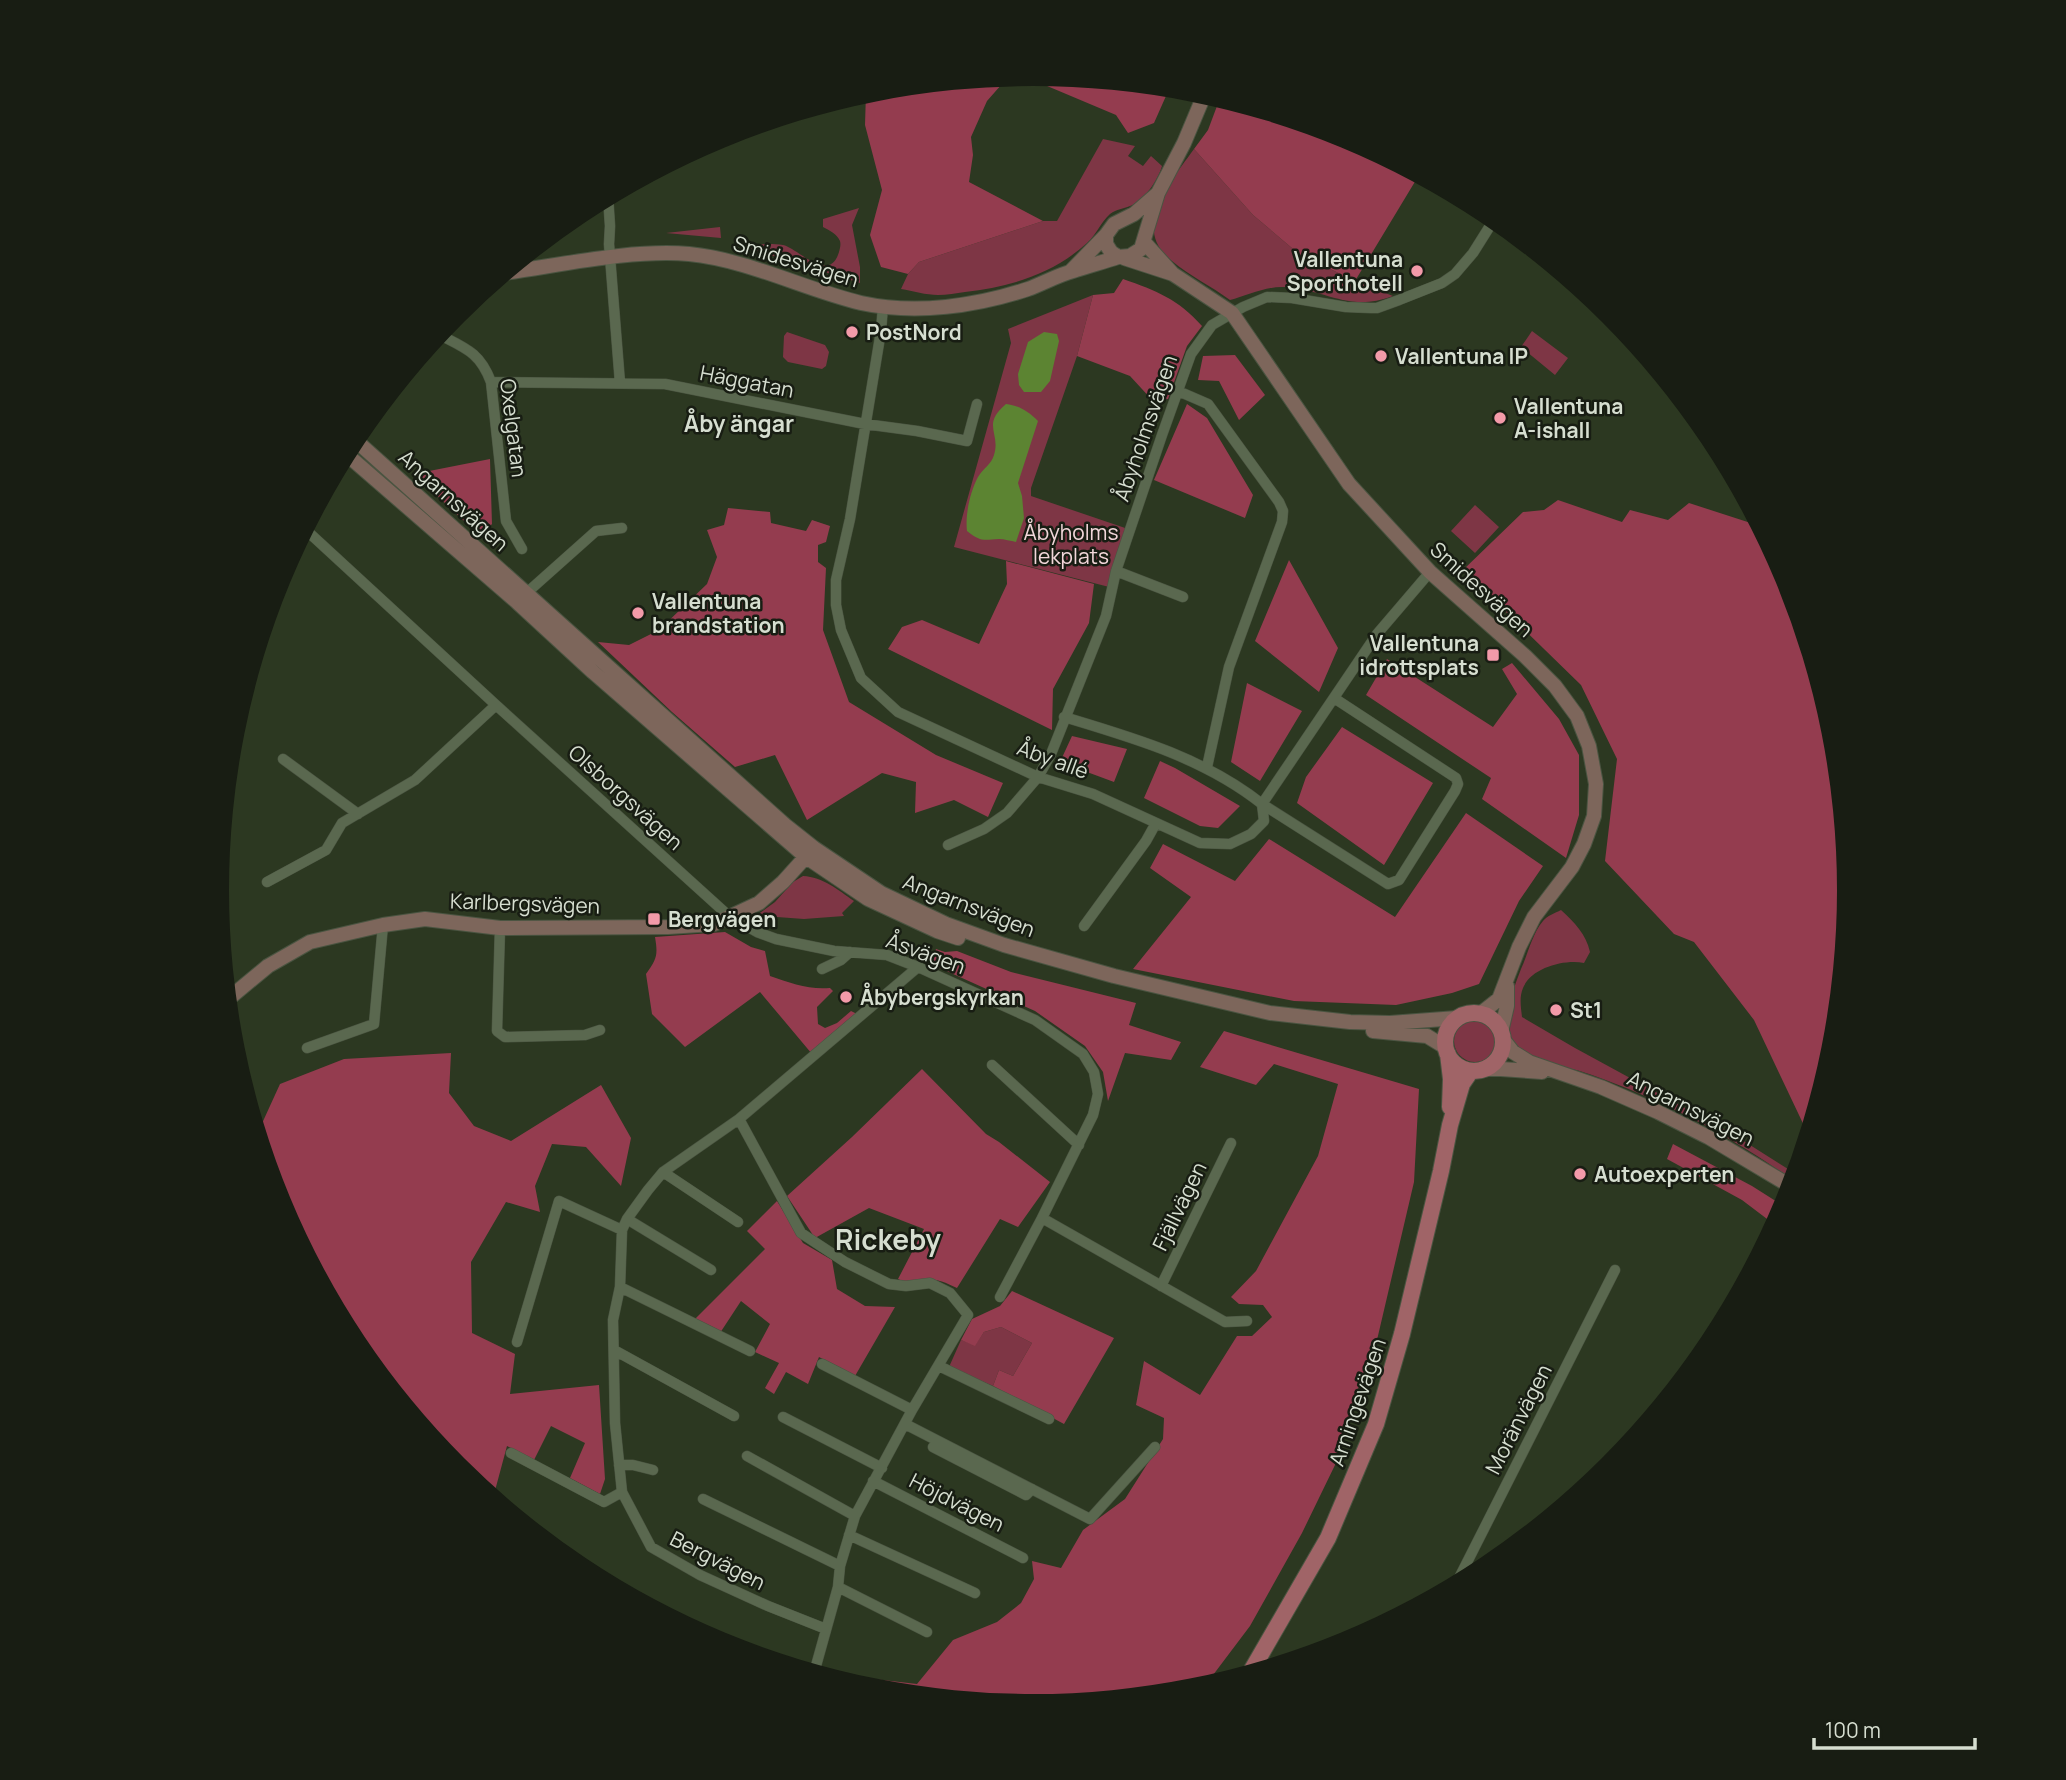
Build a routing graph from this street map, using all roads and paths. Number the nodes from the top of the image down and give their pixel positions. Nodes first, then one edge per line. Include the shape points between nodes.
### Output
1 (1201, 104) edge
2 (1158, 193) junction
3 (608, 207) edge
4 (1123, 220) junction
5 (1489, 228) edge
6 (1106, 235) junction
7 (1145, 237) junction
8 (1121, 257) junction
9 (610, 258) junction
10 (520, 271) edge
11 (1070, 271) junction
12 (1173, 274) junction
13 (883, 306) junction
14 (1371, 309) junction
15 (1232, 313) junction
16 (1378, 317) dead end
17 (447, 339) edge
18 (491, 382) junction
19 (620, 383) junction
20 (1178, 391) junction
21 (977, 404) dead end
22 (865, 424) junction
23 (362, 446) edge
24 (353, 460) edge
25 (622, 528) dead end
26 (312, 534) edge
27 (522, 548) dead end
28 (1116, 571) junction
29 (1430, 572) junction
30 (1183, 597) dead end
31 (522, 598) junction
32 (1334, 698) junction
33 (496, 705) junction
34 (1065, 717) junction
35 (284, 759) dead end
36 (1207, 767) junction
37 (1038, 777) junction
38 (1262, 804) junction
39 (358, 814) junction
40 (1156, 823) junction
41 (948, 845) dead end
42 (810, 853) junction
43 (267, 882) dead end
44 (730, 917) junction
45 (383, 925) junction
46 (1084, 926) dead end
47 (500, 928) junction
48 (849, 952) junction
49 (918, 967) junction
50 (822, 969) dead end
51 (1507, 981) junction
52 (236, 993) edge
53 (1480, 1014) junction
54 (1457, 1018) junction
55 (600, 1030) dead end
56 (1502, 1035) junction
57 (307, 1048) dead end
58 (1446, 1050) junction
59 (992, 1065) dead end
60 (1477, 1070) junction
61 (1567, 1076) junction
62 (738, 1119) junction
63 (1450, 1125) junction
64 (1231, 1143) dead end
65 (1079, 1145) junction
66 (663, 1172) junction
67 (1782, 1181) edge
68 (1042, 1218) junction
69 (627, 1219) junction
70 (738, 1222) dead end
71 (622, 1230) junction
72 (710, 1270) dead end
73 (1615, 1270) dead end
74 (1161, 1286) junction
75 (620, 1287) junction
76 (1000, 1297) dead end
77 (1247, 1321) dead end
78 (517, 1342) dead end
79 (614, 1350) junction
80 (750, 1351) dead end
81 (822, 1364) dead end
82 (939, 1366) junction
83 (912, 1410) junction
84 (734, 1416) dead end
85 (783, 1417) dead end
86 (1049, 1419) dead end
87 (905, 1424) junction
88 (933, 1447) dead end
89 (1155, 1447) dead end
90 (511, 1453) dead end
91 (747, 1456) dead end
92 (619, 1465) junction
93 (882, 1468) junction
94 (653, 1470) dead end
95 (873, 1480) junction
96 (1032, 1489) junction
97 (622, 1492) junction
98 (704, 1499) dead end
99 (856, 1516) junction
100 (849, 1535) junction
101 (1023, 1558) dead end
102 (840, 1566) junction
103 (1463, 1569) edge
104 (838, 1587) junction
105 (975, 1593) dead end
106 (826, 1629) junction
107 (927, 1632) dead end
108 (1256, 1663) edge
109 (816, 1664) edge

1 - 2 main road
2 - 4 main road
2 - 7 main road
3 - 9 street
4 - 6 main road
4 - 7 main road via 1135,222
5 - 14 street via 1473,253 1442,283
6 - 8 main road via 1111,252
6 - 11 main road, Smidesvägen
7 - 8 main road via 1137,253
7 - 12 main road
8 - 11 main road, Smidesvägen
8 - 12 main road
9 - 10 main road, Smidesvägen
9 - 13 main road, Smidesvägen via 687,254 731,261
9 - 19 street
11 - 13 main road, Smidesvägen via 1029,289 957,306
12 - 15 main road, Smidesvägen
13 - 22 street, Åby allé
14 - 15 street, Åbyholmsvägen via 1267,297
14 - 16 street
15 - 20 street, Åbyholmsvägen via 1212,325 1191,354
15 - 29 main road, Smidesvägen via 1349,484
17 - 18 street, Oxelgatan via 472,352 486,367
18 - 19 street, Häggatan
18 - 27 street, Oxelgatan via 506,520
19 - 22 street, Häggatan via 666,384
20 - 28 street, Åbyholmsvägen
20 - 36 street via 1208,404 1283,511 1229,667
21 - 22 street via 967,441
22 - 37 street, Åby allé via 836,580 841,630 861,678 898,712
23 - 31 main road, Angarnsvägen
24 - 31 main road, Angarnsvägen
25 - 31 street via 596,531
26 - 33 street, Olsborgsvägen
28 - 30 street
28 - 34 street, Åbyholmsvägen via 1105,616
29 - 32 street via 1377,634
29 - 51 main road, Smidesvägen via 1555,685 1577,716 1589,746 1596,785 1594,816 1572,867 1534,917
31 - 42 main road, Angarnsvägen via 593,672
32 - 38 street
32 - 38 street via 1456,778 1455,792 1399,880 1388,884
33 - 39 street via 415,780
33 - 44 street, Olsborgsvägen
34 - 36 street, Åby allé
34 - 37 street, Åbyholmsvägen
35 - 39 street
36 - 38 street, Åby allé
37 - 40 street, Åby allé via 1093,794
37 - 41 street, Åbyholmsvägen via 1007,813
38 - 40 street, Åby allé via 1264,821 1230,844 1200,843
39 - 43 street via 342,823 326,850
40 - 46 street
42 - 44 main road, Karlbergsvägen via 759,903
42 - 54 main road, Angarnsvägen via 946,923 1004,945 1114,976 1270,1013 1350,1022
42 - 58 main road, Angarnsvägen via 868,899 937,931 1010,956 1230,1011 1306,1025 1427,1035
44 - 47 main road, Karlbergsvägen via 714,925
44 - 48 street, Åsvägen via 776,939
45 - 47 main road, Karlbergsvägen via 425,919
45 - 52 main road, Karlbergsvägen via 310,942 268,966
45 - 57 street via 374,1024
47 - 55 street via 497,1031 505,1037 585,1035
48 - 49 street, Åsvägen via 887,955
48 - 50 street
49 - 62 street, Bergvägen
49 - 65 street, Åsvägen via 1035,1020 1083,1054 1094,1072 1098,1094
51 - 53 main road, Smidesvägen via 1499,999
51 - 56 main road, Smidesvägen
53 - 54 main road
53 - 56 main road via 1496,1023
54 - 58 main road via 1448,1030
56 - 60 main road via 1499,1057
56 - 61 main road, Angarnsvägen via 1513,1052
58 - 60 main road via 1459,1067
58 - 63 main road, Arningevägen
59 - 65 street
60 - 61 main road, Angarnsvägen via 1530,1070
60 - 63 main road, Arningevägen via 1462,1084
61 - 67 main road, Angarnsvägen via 1709,1137
62 - 66 street, Bergvägen
62 - 82 street, Höjdvägen via 801,1233 889,1284 930,1283 950,1293 968,1315
63 - 108 main road, Arningevägen via 1402,1334 1376,1424 1328,1538
64 - 74 street, Fjällvägen
65 - 68 street, Åsvägen
66 - 69 street, Bergvägen
66 - 70 street
68 - 74 street
68 - 76 street, Åsvägen
69 - 71 street, Bergvägen
69 - 72 street
71 - 75 street, Bergvägen
71 - 78 street via 559,1201
73 - 103 street, Moränvägen
74 - 77 street via 1225,1322
75 - 79 street, Bergvägen via 613,1320
75 - 80 street
79 - 84 street
79 - 92 street, Bergvägen
81 - 83 street
82 - 83 street, Höjdvägen
82 - 86 street
83 - 87 street, Höjdvägen
85 - 93 street, Höjdvägen
87 - 93 street, Höjdvägen
87 - 96 street, Höjdvägen
88 - 96 street, Höjdvägen via 1026,1494
89 - 96 street, Höjdvägen via 1090,1519
90 - 97 street via 604,1502
91 - 99 street
92 - 94 street
92 - 97 street, Bergvägen
93 - 95 street, Höjdvägen
95 - 99 street, Höjdvägen
95 - 101 street, Höjdvägen
97 - 106 street, Bergvägen via 651,1546 700,1575
98 - 102 street
99 - 100 street, Höjdvägen
100 - 102 street, Höjdvägen
100 - 105 street
102 - 104 street, Höjdvägen
104 - 106 street, Höjdvägen
104 - 107 street
106 - 109 street, Höjdvägen

